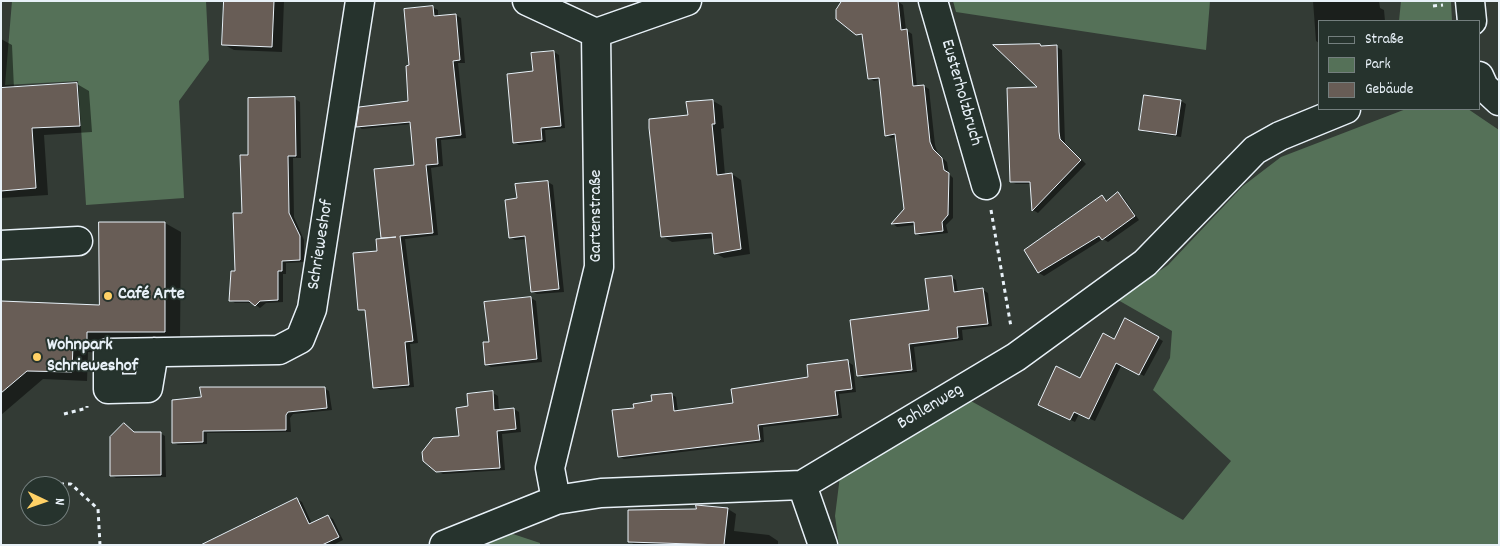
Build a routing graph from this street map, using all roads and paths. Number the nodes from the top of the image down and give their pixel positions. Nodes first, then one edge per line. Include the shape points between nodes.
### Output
1 (360, 1) edge
2 (527, 1) edge
3 (687, 1) edge
4 (933, 1) edge
5 (1470, 1) edge
6 (1472, 20) edge
7 (596, 33) junction
8 (1480, 78) edge
9 (1499, 101) edge
10 (1344, 110) edge
11 (986, 185) joint
12 (78, 242) dead end
13 (1, 245) edge
14 (154, 352) dead end
15 (1016, 356) junction
16 (70, 484) edge
17 (802, 485) junction
18 (556, 500) junction
19 (100, 545) edge
20 (444, 545) edge
21 (823, 545) edge

1 - 14 street, Schrieweshof via 312,309 300,339 279,350
2 - 7 street
3 - 7 street
4 - 11 street, Eusterholzbruch
5 - 6 street
7 - 18 street, Gartenstraße via 599,267 550,468
8 - 9 street via 1484,87
10 - 15 street, Bohlenweg via 1255,150 1145,263
11 - 15 path
12 - 13 street
15 - 17 street, Bohlenweg
16 - 19 path via 98,509
17 - 18 street, Bohlenweg via 601,493
17 - 21 street
18 - 20 street, Bohlenweg

